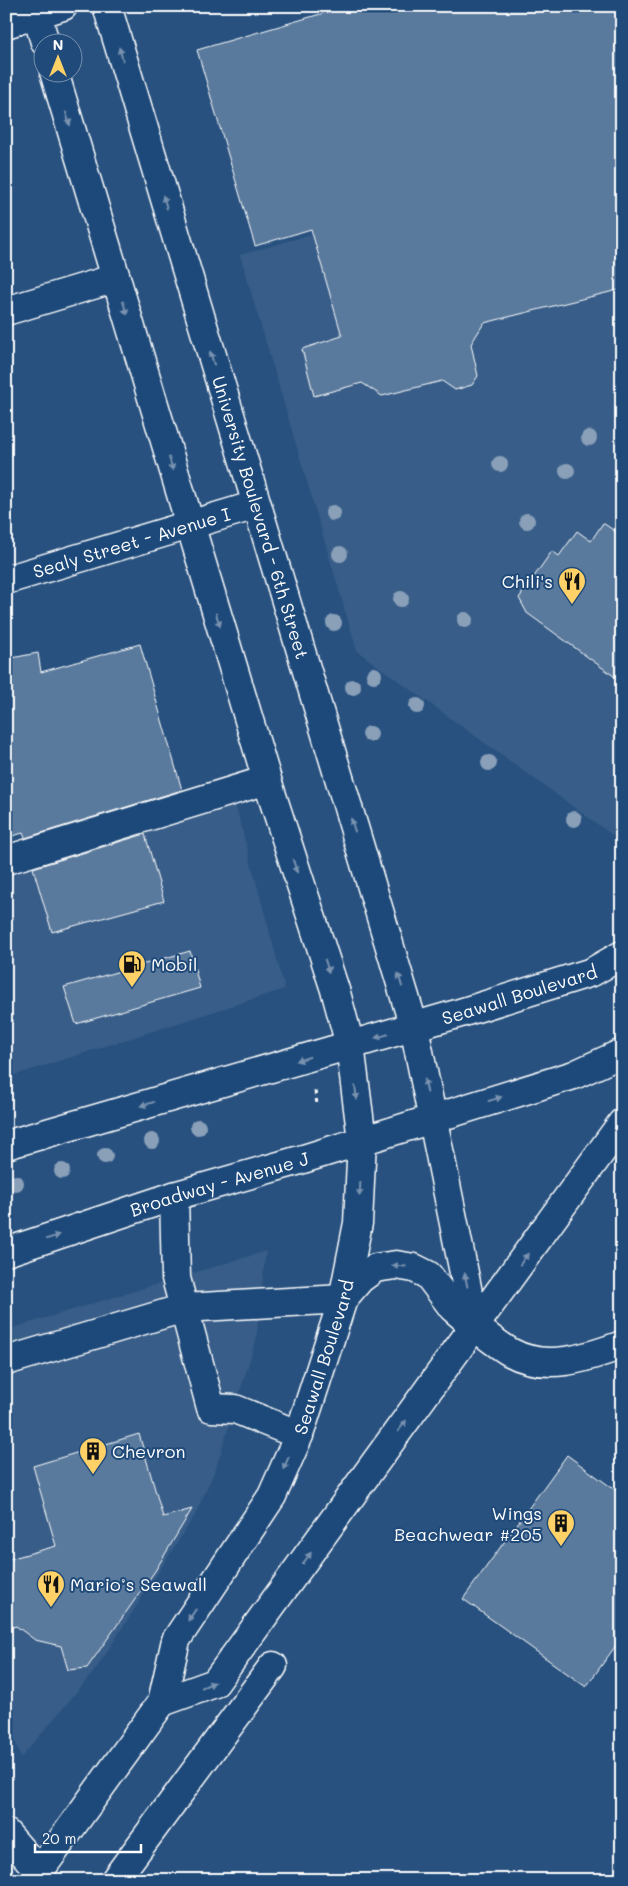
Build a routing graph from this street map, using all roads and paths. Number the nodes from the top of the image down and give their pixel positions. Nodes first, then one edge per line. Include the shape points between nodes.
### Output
1 (63, 6) edge
2 (107, 6) edge
3 (35, 10) edge
4 (6, 24) edge
5 (42, 32) edge
6 (57, 82) edge
7 (116, 278) junction
8 (6, 311) edge
9 (256, 505) junction
10 (190, 525) junction
11 (6, 580) edge
12 (267, 780) junction
13 (6, 860) edge
14 (622, 955) edge
15 (414, 1027) junction
16 (350, 1045) junction
17 (622, 1053) edge
18 (315, 1091) dead end
19 (317, 1104) dead end
20 (432, 1118) junction
21 (622, 1123) edge
22 (362, 1140) junction
23 (6, 1145) edge
24 (174, 1196) junction
25 (6, 1252) edge
26 (343, 1299) junction
27 (184, 1308) junction
28 (475, 1327) junction
29 (622, 1345) edge
30 (6, 1362) edge
31 (299, 1435) junction
32 (273, 1666) dead end
33 (162, 1702) junction
34 (6, 1832) edge
35 (6, 1864) edge
36 (36, 1875) edge
37 (115, 1880) edge

1 - 3 main road
9 -> 2 main road, University Boulevard - 6th Street
3 - 4 main road
3 - 5 main road
6 -> 7 main road
7 - 8 main road
7 -> 10 main road
9 - 10 main road, Sealy Street - Avenue I
15 -> 9 main road, University Boulevard - 6th Street
10 - 11 main road, Sealy Street - Avenue I
10 -> 12 main road
12 - 13 main road
12 -> 16 main road
14 - 15 main road, Seawall Boulevard via 592,972
15 -> 16 main road, Seawall Boulevard
20 -> 15 main road
16 -> 22 main road, Seawall Boulevard
16 -> 23 main road
20 -> 17 main road via 574,1075
18 - 19 path
20 - 22 main road, Broadway - Avenue J
28 -> 20 main road
28 -> 21 main road
22 - 24 main road, Broadway - Avenue J
22 -> 26 main road, Seawall Boulevard via 358,1224
25 -> 24 main road, Broadway - Avenue J
24 - 27 main road via 176,1278
26 - 27 main road
28 -> 26 main road via 453,1308 428,1275 414,1268 396,1265 375,1268 360,1279
26 - 31 main road, Seawall Boulevard
27 - 30 main road
27 - 31 main road via 211,1408 235,1409
28 - 29 main road via 510,1352 531,1361 556,1363
33 -> 28 main road via 215,1683
31 -> 33 main road, Seawall Boulevard via 272,1496 176,1640
32 - 37 main road
33 - 36 main road, Seawall Boulevard
34 - 36 main road
35 - 36 main road

